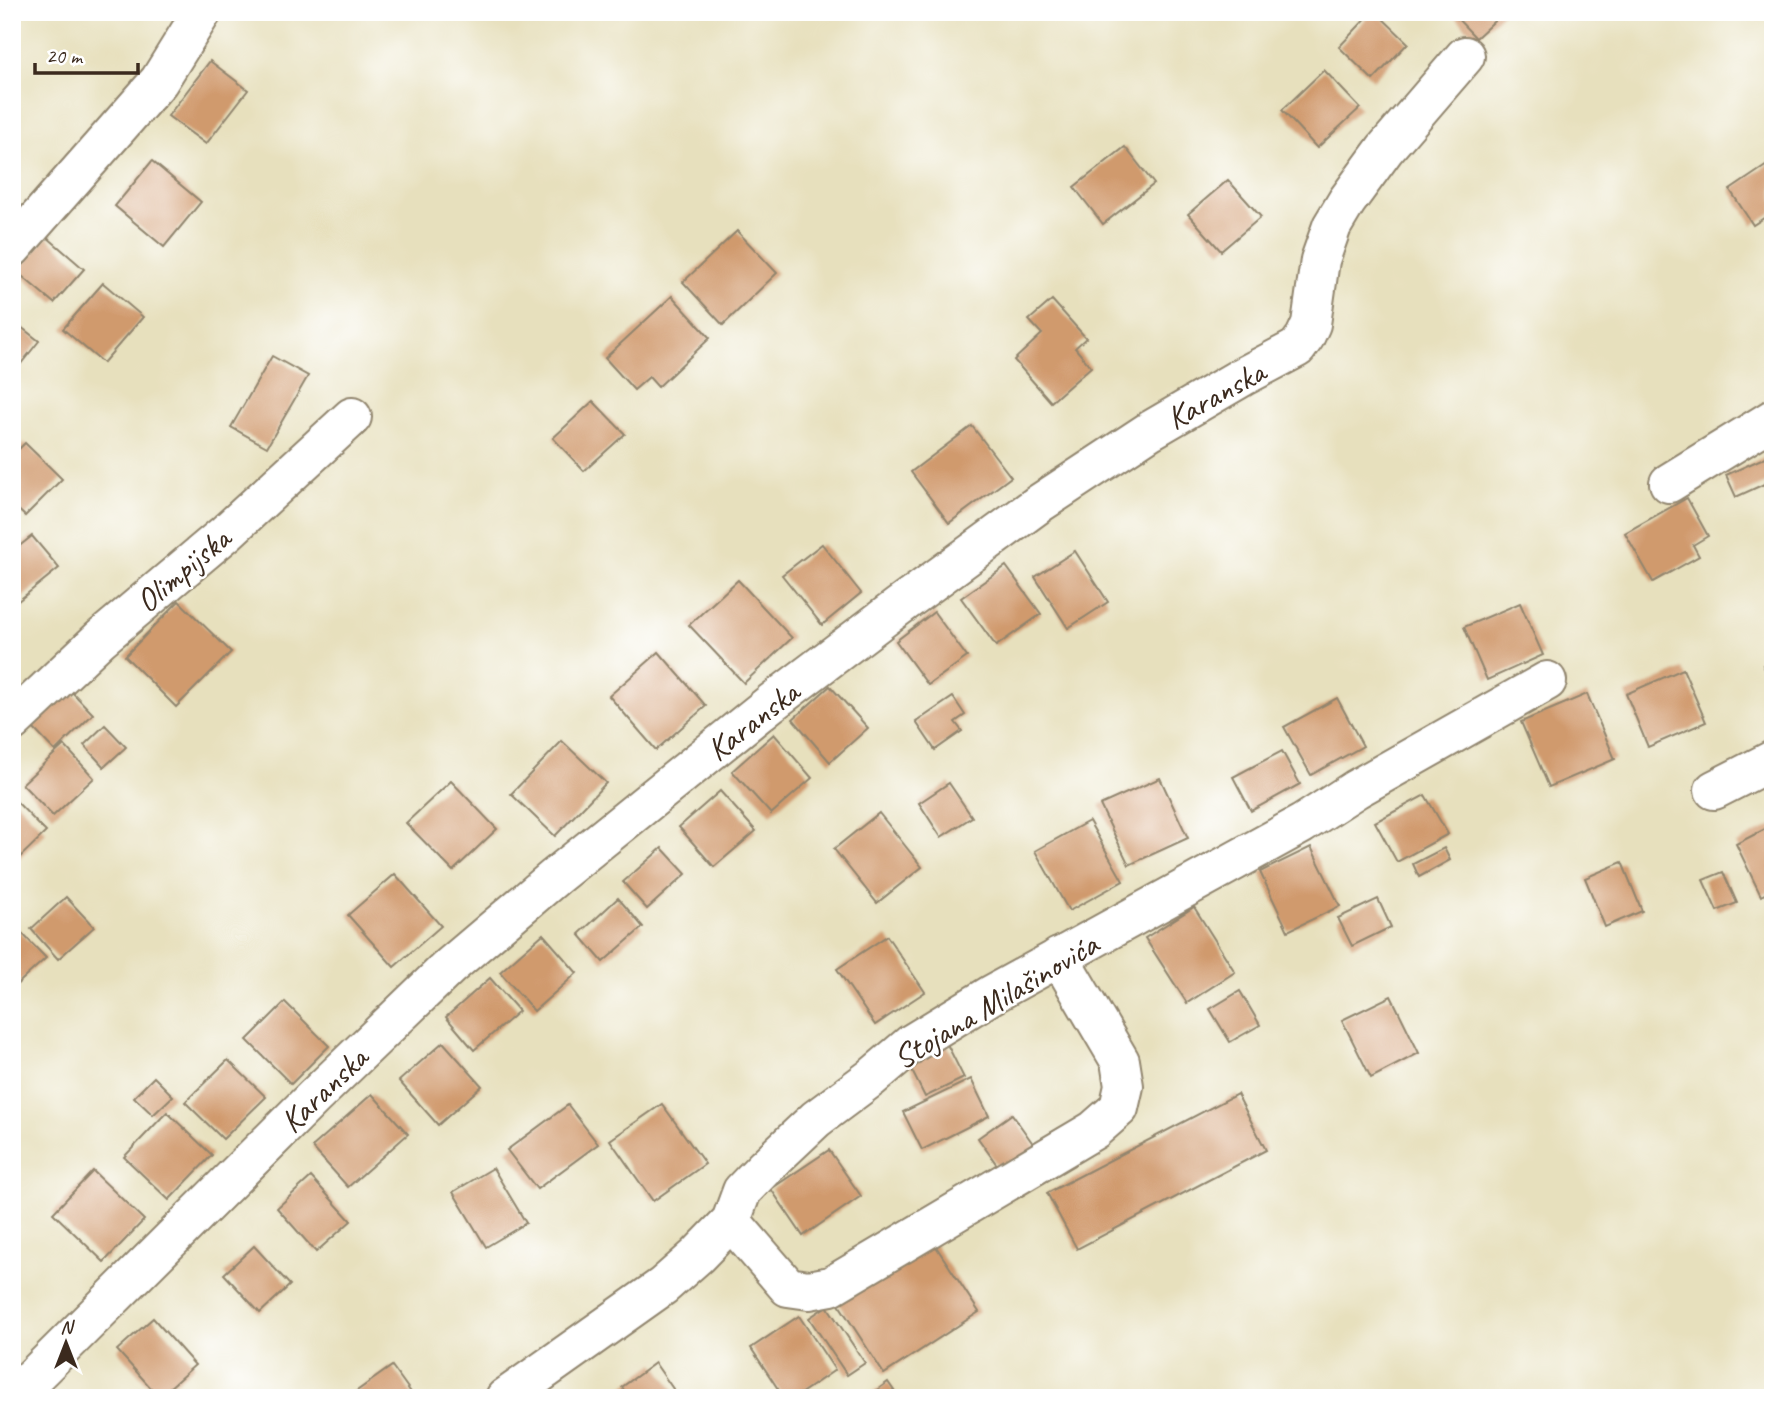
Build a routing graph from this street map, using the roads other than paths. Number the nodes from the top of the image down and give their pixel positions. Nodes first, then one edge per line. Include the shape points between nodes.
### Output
1 (202, 12) edge
2 (1465, 57) dead end
3 (12, 248) edge
4 (352, 417) dead end
5 (1773, 419) edge
6 (1669, 482) dead end
7 (1547, 681) dead end
8 (12, 722) edge
9 (1773, 760) edge
10 (1714, 790) dead end
11 (1059, 957) junction
12 (731, 1221) junction
13 (12, 1398) edge
14 (505, 1398) edge

1 - 3 street via 159,81
2 - 13 street, Karanska via 1385,149 1332,226 1320,260 1311,324 1297,348 1151,430 1040,503 771,703 555,877 449,967
4 - 8 street, Olimpijska
5 - 6 street
7 - 11 street, Stojana Milašinovića via 1291,830
9 - 10 street
11 - 12 street, Stojana Milašinovića via 911,1044 816,1119 742,1191
11 - 12 street via 1120,1061 1124,1086 1119,1108 1094,1130 831,1286 788,1287
12 - 14 street, Stojana Milašinovića via 663,1286

